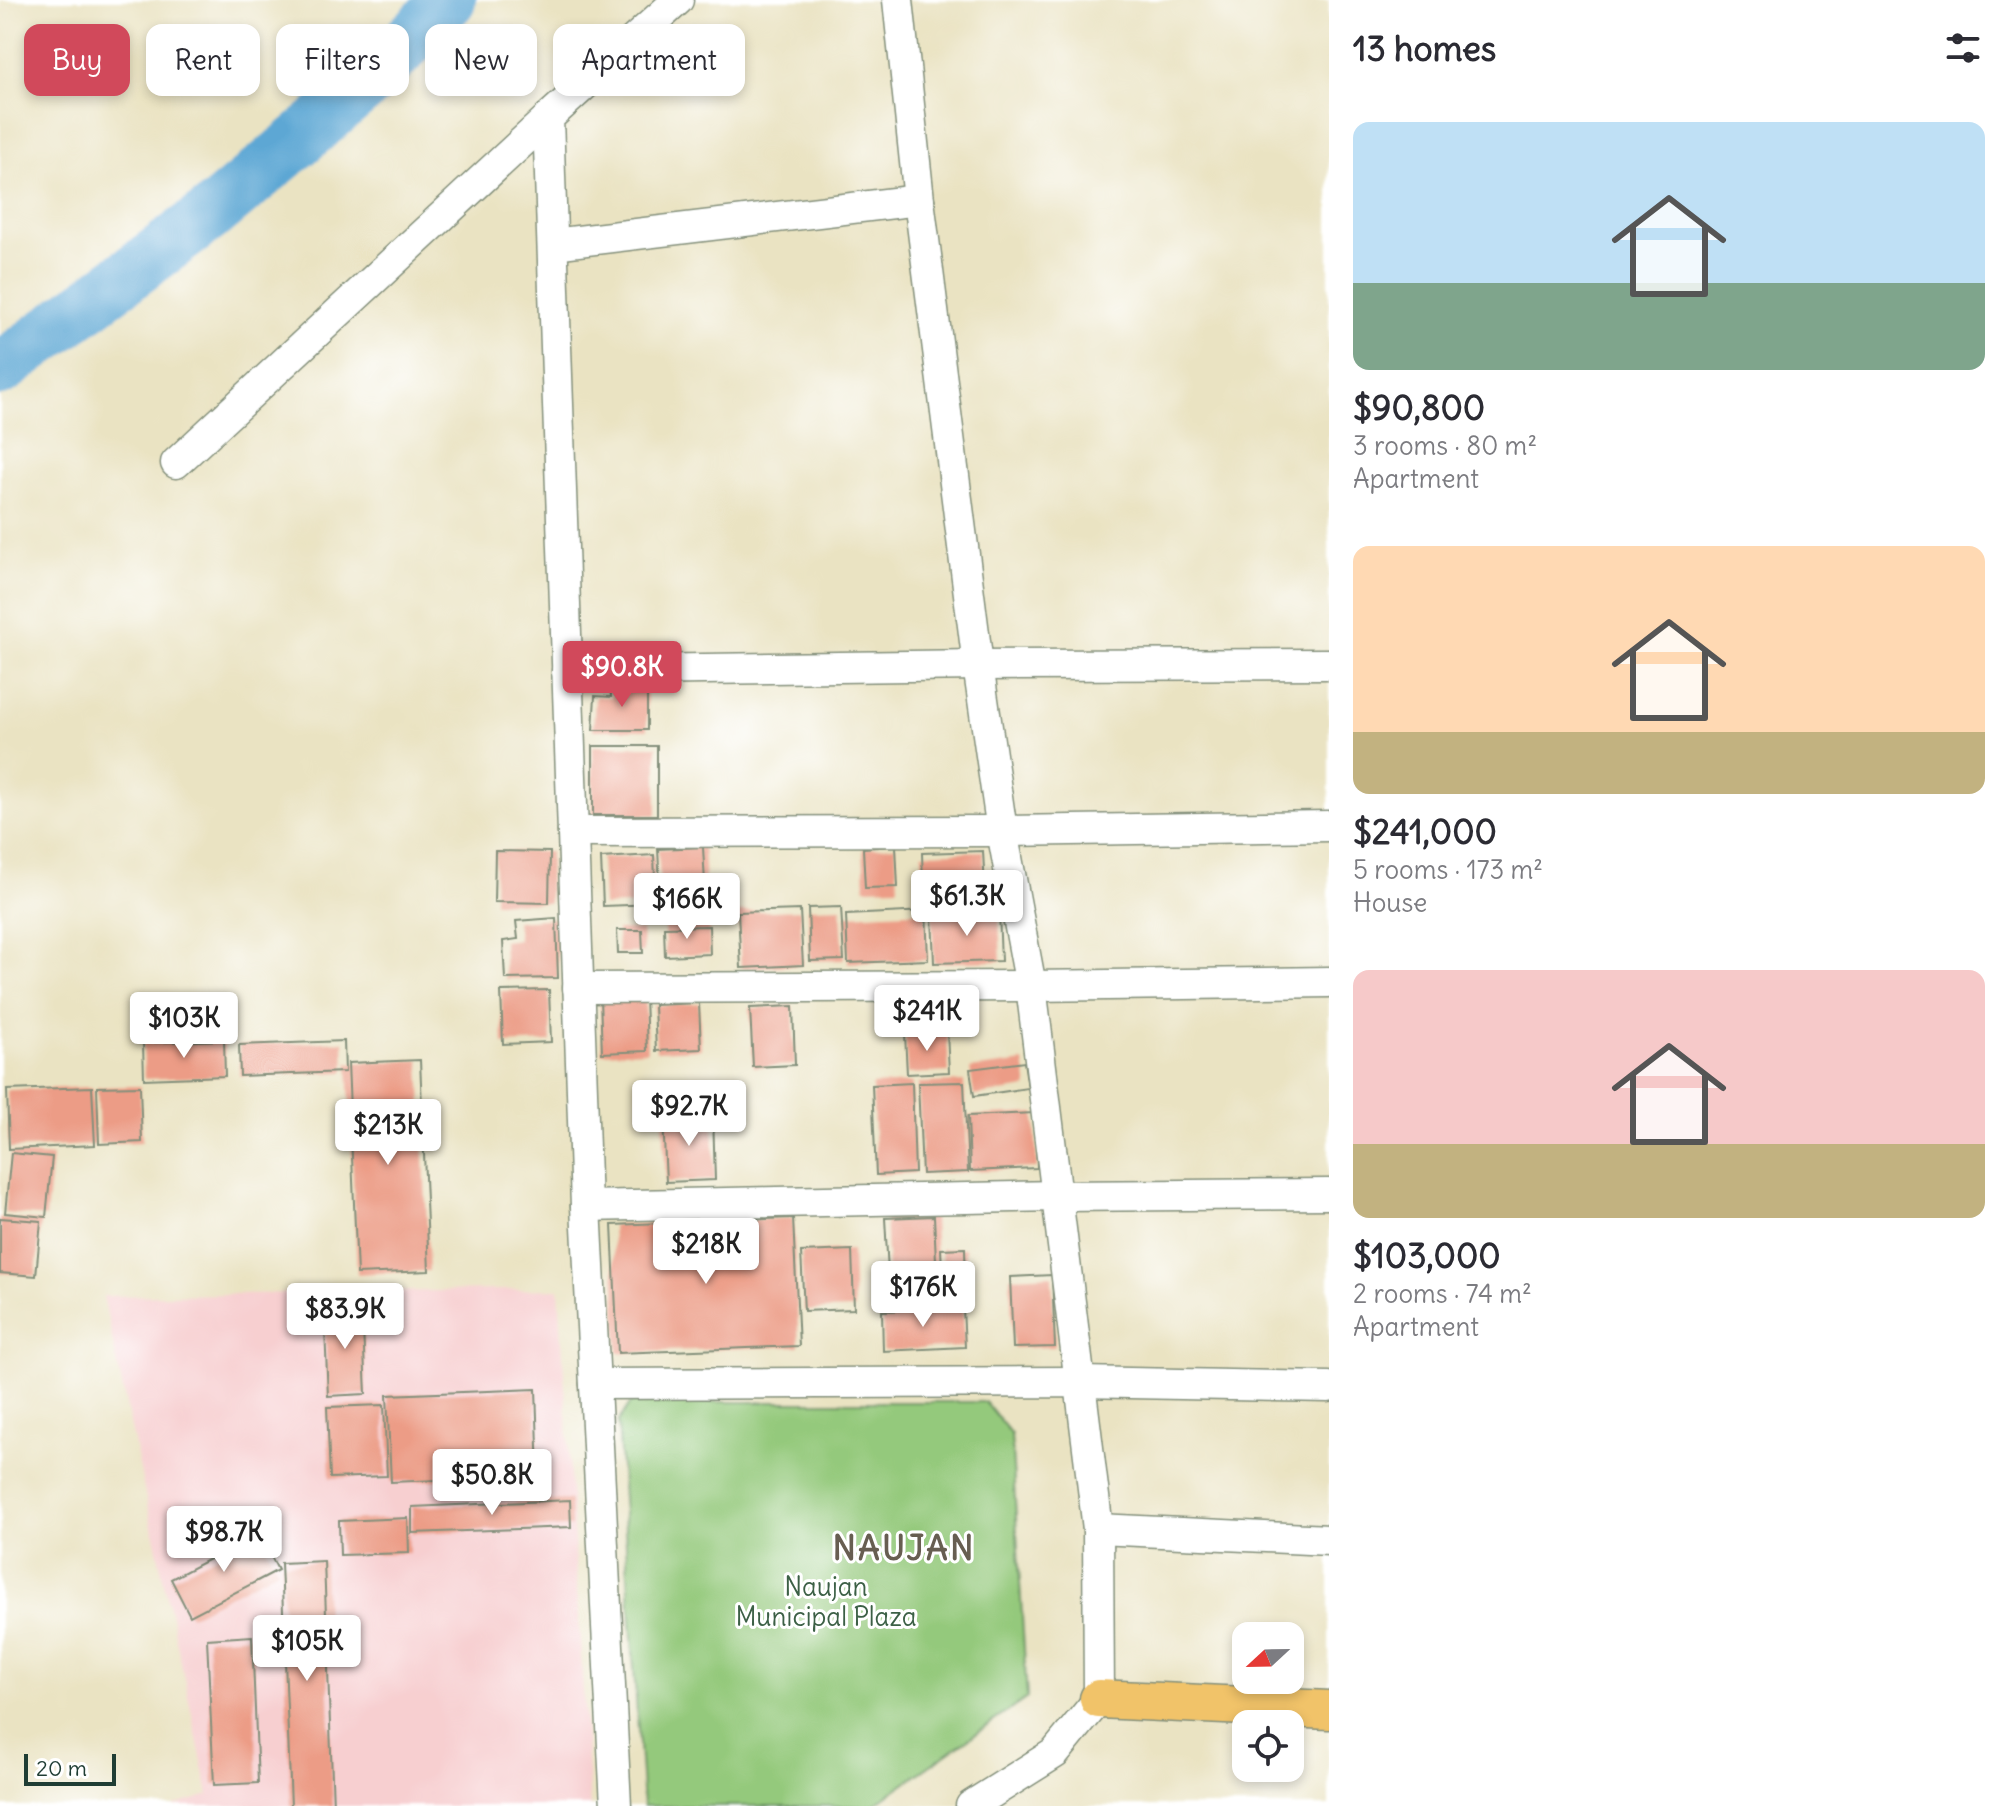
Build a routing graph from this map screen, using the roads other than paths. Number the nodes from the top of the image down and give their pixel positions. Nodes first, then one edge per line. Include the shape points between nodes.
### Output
1 (678, 0) edge
2 (898, 0) edge
3 (548, 118) junction
4 (919, 200) junction
5 (553, 244) junction
6 (176, 463) dead end
7 (1329, 664) edge
8 (978, 665) junction
9 (567, 671) junction
10 (1329, 826) edge
11 (1002, 831) junction
12 (573, 832) junction
13 (1329, 982) edge
14 (1031, 986) junction
15 (578, 988) junction
16 (1329, 1194) edge
17 (1057, 1196) junction
18 (586, 1206) junction
19 (1080, 1382) junction
20 (595, 1384) junction
21 (1329, 1387) edge
22 (1098, 1529) junction
23 (1329, 1540) edge
24 (1099, 1699) junction
25 (1329, 1710) edge
26 (616, 1806) edge
27 (971, 1806) edge

1 - 3 street
2 - 4 street
3 - 5 street
3 - 6 street
4 - 5 street
4 - 8 street
5 - 9 street
7 - 8 street
8 - 9 street
8 - 11 street
9 - 12 street
10 - 11 street
11 - 12 street
11 - 14 street
12 - 15 street
13 - 14 street
14 - 15 street
14 - 17 street
15 - 18 street
16 - 17 street
17 - 18 street
17 - 19 street
18 - 20 street
19 - 20 street
19 - 21 street
19 - 22 street
20 - 26 street
22 - 23 street
22 - 24 street
24 - 25 main road
24 - 27 street via 1055,1753

